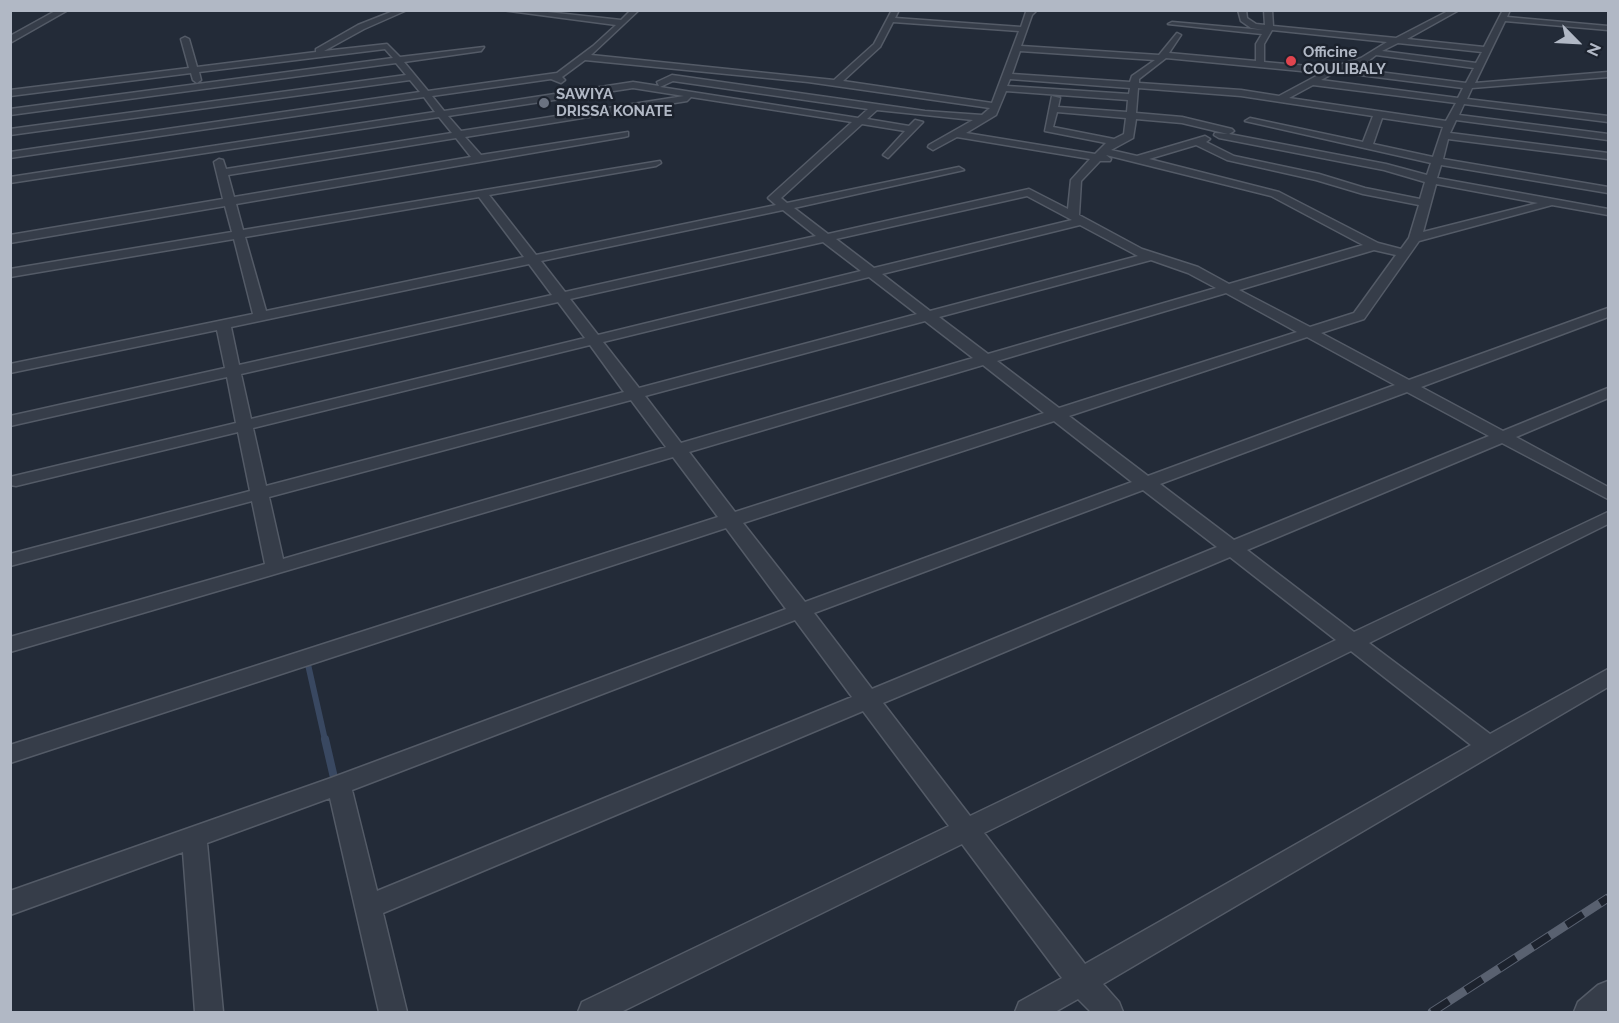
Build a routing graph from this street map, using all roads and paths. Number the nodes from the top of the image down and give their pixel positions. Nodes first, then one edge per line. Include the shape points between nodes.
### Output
1 (64, 10) edge
2 (404, 10) edge
3 (505, 10) edge
4 (636, 10) edge
5 (896, 10) edge
6 (1034, 10) edge
7 (1242, 10) edge
8 (1268, 10) edge
9 (1456, 10) edge
10 (1505, 15) edge
11 (891, 20) junction
12 (623, 23) junction
13 (1608, 28) edge
14 (1023, 29) junction
15 (1268, 30) junction
16 (1177, 35) junction
17 (1188, 37) dead end
18 (185, 39) dead end
19 (10, 40) edge
20 (1398, 40) junction
21 (1248, 43) dead end
22 (1260, 44) junction
23 (1017, 48) junction
24 (481, 49) dead end
25 (1487, 50) junction
26 (1376, 53) junction
27 (311, 55) junction
28 (1162, 56) junction
29 (584, 57) junction
30 (399, 60) junction
31 (1260, 64) junction
32 (1479, 66) junction
33 (194, 70) junction
34 (1333, 70) junction
35 (558, 75) junction
36 (1608, 75) edge
37 (1006, 76) junction
38 (412, 77) junction
39 (1585, 77) junction
40 (1312, 82) junction
41 (835, 84) junction
42 (1608, 84) edge
43 (1135, 85) junction
44 (1469, 86) junction
45 (199, 87) junction
46 (653, 87) junction
47 (1002, 88) junction
48 (587, 92) junction
49 (1056, 92) junction
50 (10, 93) edge
51 (426, 95) junction
52 (704, 96) junction
53 (1133, 98) junction
54 (1461, 102) junction
55 (204, 106) junction
56 (995, 106) junction
57 (875, 107) junction
58 (1265, 107) junction
59 (1052, 109) junction
60 (10, 112) edge
61 (1547, 112) junction
62 (442, 114) junction
63 (925, 114) junction
64 (1379, 114) junction
65 (1131, 116) junction
66 (984, 118) junction
67 (1608, 119) edge
68 (860, 120) junction
69 (209, 126) junction
70 (1449, 126) junction
71 (912, 129) junction
72 (1549, 130) junction
73 (10, 132) edge
74 (1224, 133) junction
75 (624, 134) dead end
76 (956, 134) junction
77 (459, 135) junction
78 (1608, 137) edge
79 (1196, 141) junction
80 (1115, 142) junction
81 (1367, 146) junction
82 (933, 147) dead end
83 (215, 149) junction
84 (1552, 149) junction
85 (10, 155) edge
86 (888, 155) dead end
87 (1099, 155) junction
88 (1608, 156) edge
89 (478, 159) junction
90 (1136, 160) junction
91 (1437, 161) junction
92 (656, 163) dead end
93 (959, 170) dead end
94 (222, 173) junction
95 (10, 180) edge
96 (1431, 180) junction
97 (1606, 190) edge
98 (482, 193) junction
99 (230, 201) junction
100 (1554, 202) junction
101 (1425, 203) junction
102 (785, 207) junction
103 (1608, 212) edge
104 (1078, 219) junction
105 (239, 234) junction
106 (825, 237) junction
107 (1415, 238) junction
108 (10, 239) edge
109 (1374, 246) junction
110 (1404, 253) junction
111 (1153, 256) junction
112 (532, 260) junction
113 (10, 273) edge
114 (872, 273) junction
115 (1228, 289) junction
116 (561, 297) junction
117 (1608, 312) edge
118 (261, 316) junction
119 (928, 316) junction
120 (223, 324) junction
121 (1308, 332) junction
122 (594, 341) junction
123 (985, 360) junction
124 (10, 369) edge
125 (233, 371) junction
126 (1408, 386) junction
127 (1608, 393) edge
128 (634, 394) junction
129 (1056, 414) junction
130 (10, 421) edge
131 (245, 426) junction
132 (1502, 437) junction
133 (677, 450) junction
134 (16, 482) dead end
135 (1146, 483) junction
136 (259, 494) junction
137 (1608, 494) edge
138 (1608, 518) edge
139 (730, 520) junction
140 (1233, 549) junction
141 (10, 560) edge
142 (275, 567) junction
143 (800, 611) junction
144 (1354, 642) junction
145 (10, 645) edge
146 (1608, 677) edge
147 (868, 701) junction
148 (1490, 746) junction
149 (10, 754) edge
150 (339, 785) junction
151 (967, 831) junction
152 (194, 837) junction
153 (10, 903) edge
154 (368, 908) junction
155 (1082, 982) junction
156 (1608, 995) edge
157 (209, 1012) edge
158 (393, 1012) edge
159 (592, 1012) edge
160 (1029, 1012) edge
161 (1109, 1012) edge
162 (1588, 1012) edge

1 - 19 street
2 - 27 street via 361,27
3 - 12 street
4 - 12 street
5 - 11 street
6 - 14 street
7 - 15 street via 1244,20
8 - 15 street
9 - 20 street
10 - 13 street
10 - 25 street
11 - 14 street
11 - 41 street via 877,45
12 - 29 street
14 - 23 street
15 - 16 street via 1171,20
15 - 20 street
15 - 22 street
16 - 17 street
16 - 28 street
18 - 33 street
20 - 25 street
20 - 26 street
21 - 22 street
22 - 31 street
23 - 28 street
23 - 37 street
24 - 30 street
25 - 32 street
26 - 32 street
26 - 34 street
27 - 30 street via 387,46
27 - 33 street
28 - 31 street
28 - 43 street via 1135,78
29 - 35 street
29 - 41 street
30 - 38 street
30 - 45 street
31 - 34 street
32 - 44 street
33 - 45 street
33 - 50 street
34 - 40 street
34 - 44 street
35 - 48 street via 555,78
35 - 51 street
36 - 39 street
37 - 43 street
37 - 47 street
38 - 51 street
38 - 55 street
39 - 42 street
39 - 44 street
40 - 54 street
40 - 58 street
41 - 56 street
43 - 53 street
43 - 58 street
44 - 54 street
45 - 55 street
45 - 60 street
46 - 48 street via 633,85
46 - 52 street
46 - 57 street via 672,78
47 - 49 street
47 - 56 street
48 - 62 street
49 - 53 street
49 - 59 street
51 - 62 street
51 - 69 street
52 - 68 street
52 - 77 street
53 - 65 street
54 - 61 street
54 - 70 street
55 - 69 street
55 - 73 street
56 - 66 street via 993,113
57 - 63 street
57 - 68 street
58 - 64 street
58 - 74 street
58 - 81 street
59 - 65 street
59 - 80 street via 1048,129
61 - 67 street
61 - 72 street
62 - 77 street
62 - 83 street
63 - 66 street
63 - 71 street
64 - 70 street
64 - 81 street
65 - 74 street via 1182,120
65 - 80 street via 1129,136
66 - 76 street
68 - 71 street
68 - 102 street via 774,198
69 - 83 street
69 - 85 street
70 - 72 street
70 - 84 street
70 - 91 street
71 - 86 street
72 - 78 street
72 - 84 street
74 - 79 street
74 - 96 street
75 - 89 street
76 - 82 street
76 - 87 street
77 - 89 street
77 - 94 street
79 - 90 street
79 - 101 street via 1231,159
80 - 87 street
81 - 91 street
83 - 94 street
83 - 95 street
84 - 88 street
87 - 90 street
87 - 104 street via 1076,180
89 - 99 street
90 - 109 street via 1275,194
91 - 96 street
91 - 97 street
92 - 98 street
93 - 102 street
94 - 99 street
96 - 100 street
96 - 101 street
97 - 100 street
98 - 105 street
98 - 112 street
99 - 105 street
99 - 108 street
100 - 103 street
100 - 107 street
101 - 107 street
102 - 106 street
102 - 112 street
104 - 106 street via 1029,192
104 - 111 street via 1137,252
104 - 114 street
105 - 113 street
105 - 118 street
106 - 114 street
106 - 116 street
107 - 110 street
109 - 110 street
109 - 115 street
110 - 121 street via 1359,316
111 - 115 street via 1193,270
111 - 119 street
112 - 116 street
112 - 118 street
114 - 119 street
114 - 122 street
115 - 121 street
115 - 123 street
116 - 122 street
116 - 125 street
117 - 126 street
118 - 120 street
119 - 123 street
119 - 128 street
120 - 124 street
120 - 125 street
121 - 126 street
121 - 129 street
122 - 128 street
122 - 131 street
123 - 129 street
123 - 133 street
125 - 130 street
125 - 131 street
126 - 132 street
126 - 135 street
127 - 132 street
128 - 133 street
128 - 136 street
129 - 135 street
129 - 139 street
131 - 134 street
131 - 136 street
132 - 137 street
132 - 140 street
133 - 139 street
133 - 142 street
135 - 140 street
135 - 143 street
136 - 141 street
136 - 142 street
138 - 144 street
139 - 143 street
139 - 149 street
140 - 144 street
140 - 147 street
142 - 145 street
143 - 147 street
143 - 150 street
144 - 148 street
144 - 151 street
146 - 148 street
147 - 151 street
147 - 154 street
148 - 155 street
150 - 152 street
150 - 154 street
151 - 155 street
151 - 159 street
152 - 153 street
152 - 157 street
154 - 158 street
155 - 160 street
155 - 161 street
156 - 162 street

